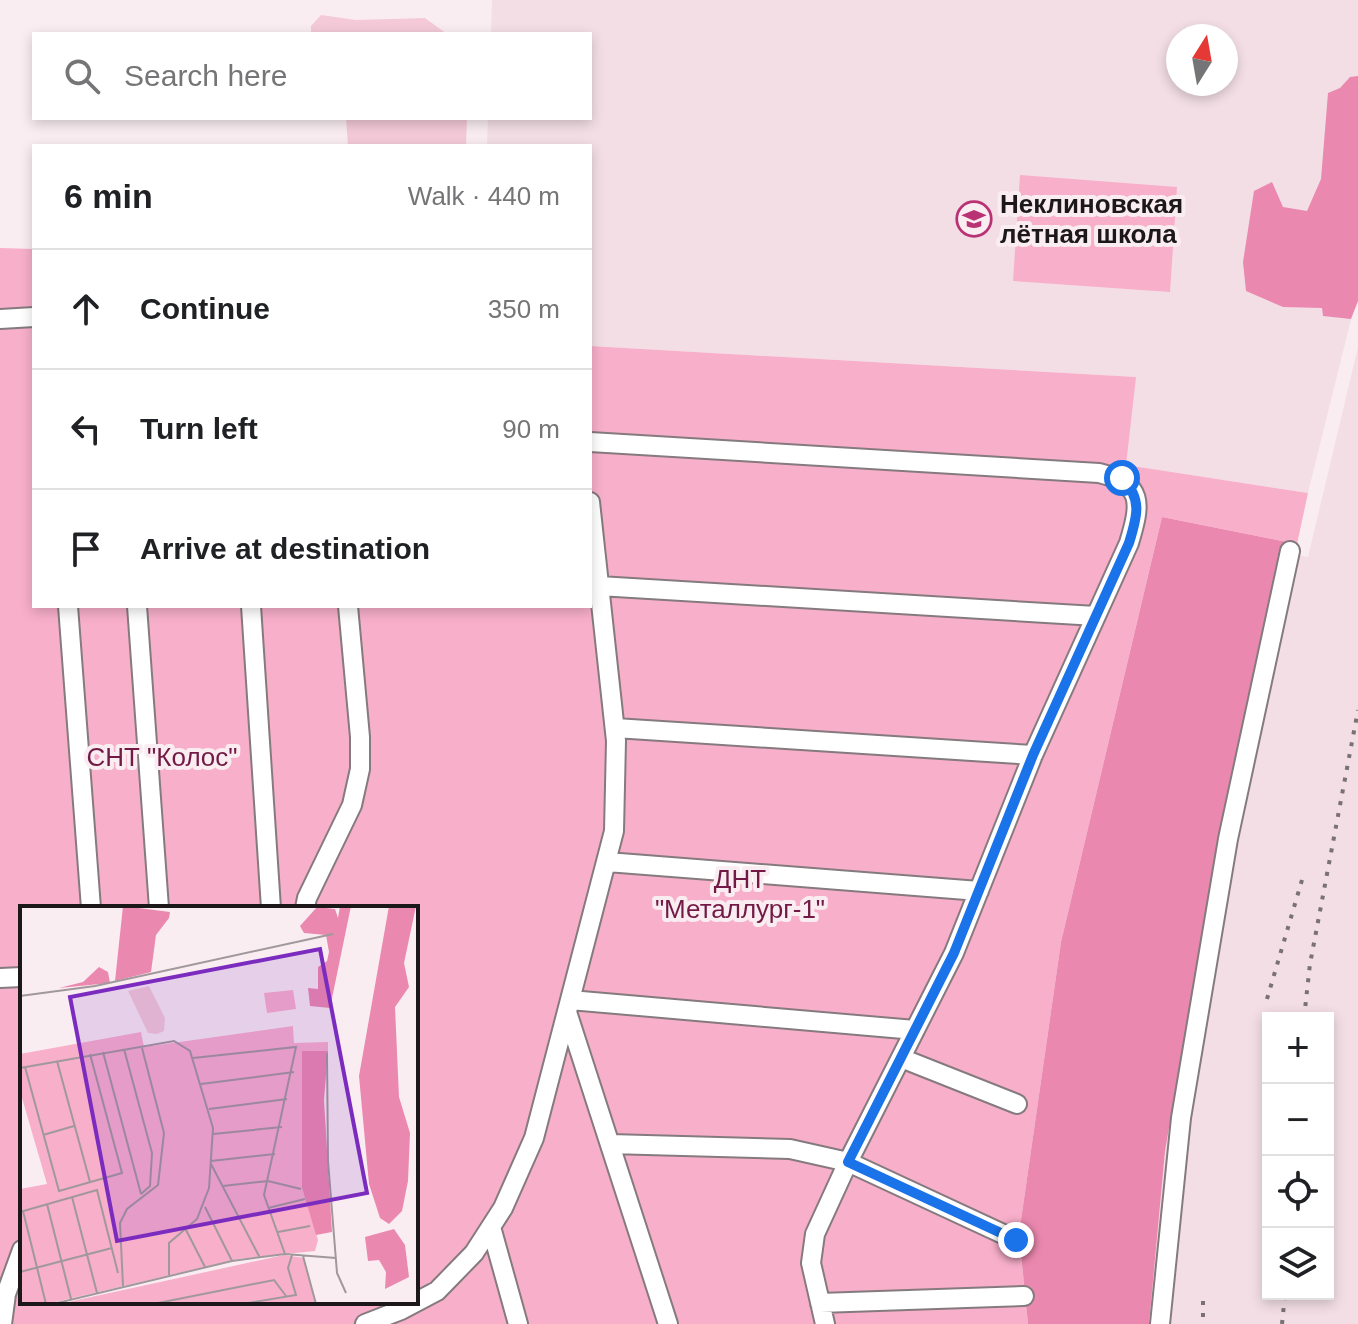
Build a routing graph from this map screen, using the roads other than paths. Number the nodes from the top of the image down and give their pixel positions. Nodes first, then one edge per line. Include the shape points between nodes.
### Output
1 (32, 317) edge
2 (0, 319) edge
3 (592, 442) edge
4 (592, 521) edge
5 (1290, 551) dead end
6 (599, 586) junction
7 (68, 608) edge
8 (137, 608) edge
9 (251, 608) edge
10 (348, 608) edge
11 (1096, 616) junction
12 (615, 728) junction
13 (1033, 755) junction
14 (607, 862) junction
15 (979, 891) junction
16 (91, 906) edge
17 (159, 906) edge
18 (271, 906) edge
19 (305, 906) edge
20 (20, 977) edge
21 (0, 978) edge
22 (569, 1006) junction
23 (915, 1030) junction
24 (901, 1058) junction
25 (1017, 1104) dead end
26 (610, 1144) junction
27 (848, 1162) junction
28 (491, 1227) junction
29 (1016, 1240) dead end
30 (20, 1256) edge
31 (1024, 1296) dead end
32 (418, 1301) edge
33 (820, 1303) junction
34 (412, 1304) edge
35 (368, 1323) edge
36 (2, 1324) edge
37 (518, 1324) edge
38 (668, 1324) edge
39 (825, 1324) edge
40 (1160, 1324) edge

1 - 2 lane
3 - 11 lane via 1122,478 1133,490 1137,515
4 - 6 lane
5 - 40 lane via 1225,855 1181,1118
6 - 11 lane
6 - 12 lane
7 - 16 lane
8 - 17 lane
9 - 18 lane
10 - 19 lane via 360,769 352,805
11 - 13 lane
12 - 13 lane
12 - 14 lane via 614,831
13 - 15 lane
14 - 15 lane
14 - 22 lane
15 - 23 lane
20 - 21 lane
22 - 23 lane
22 - 26 lane
22 - 28 lane via 534,1138
23 - 24 lane
24 - 25 lane
24 - 27 lane
26 - 27 lane via 790,1149
26 - 38 lane
27 - 29 lane
27 - 33 lane via 815,1234 811,1263
28 - 32 lane via 437,1291
28 - 37 lane
30 - 36 lane
31 - 33 lane
33 - 39 lane
34 - 35 lane

